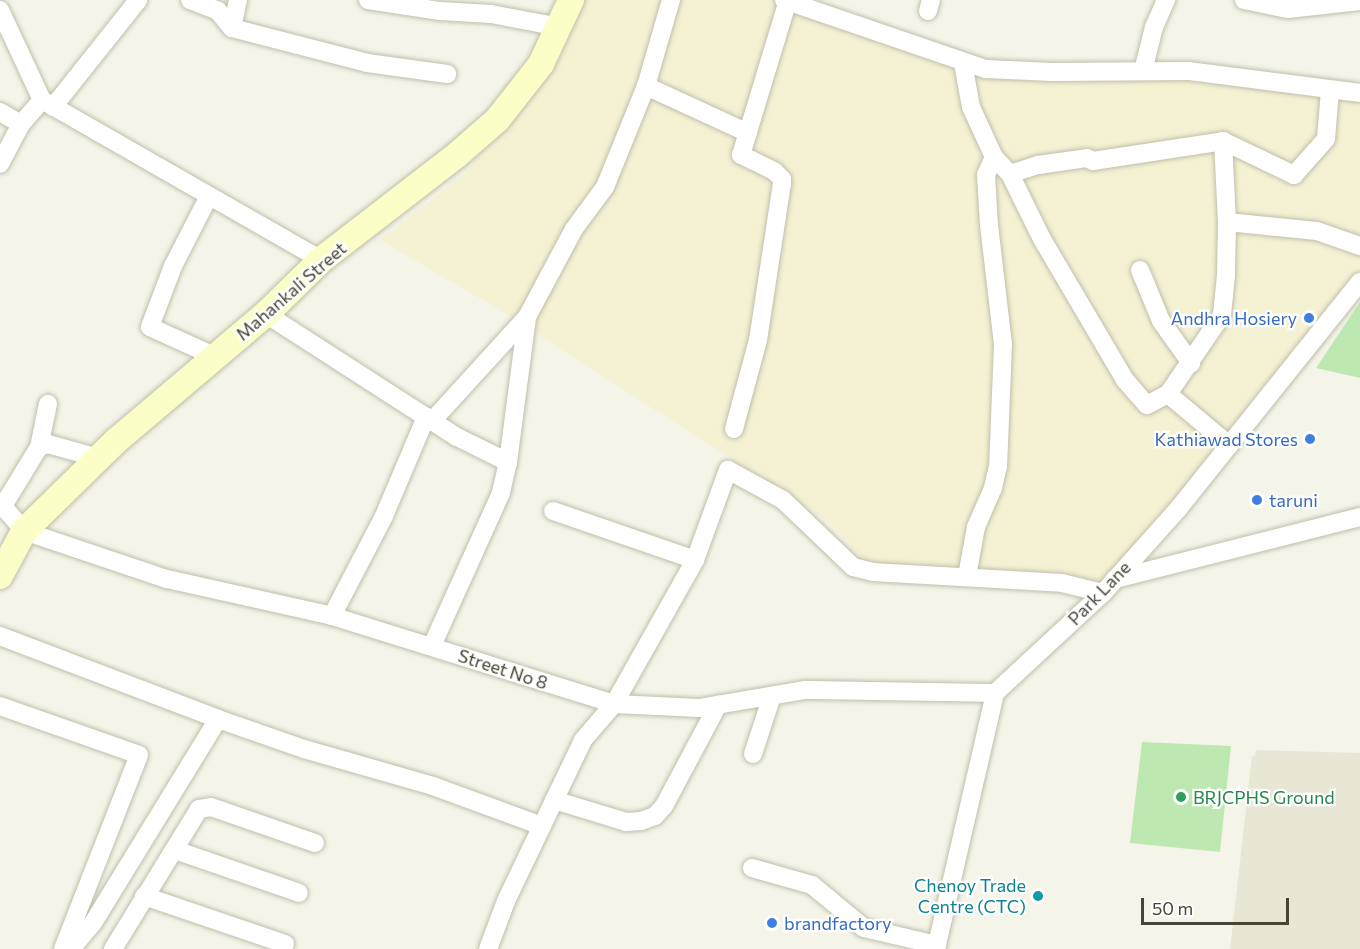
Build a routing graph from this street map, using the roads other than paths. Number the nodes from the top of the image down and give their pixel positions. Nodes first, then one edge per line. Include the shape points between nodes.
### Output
1 (138, 0) edge
2 (190, 0) edge
3 (238, 0) edge
4 (368, 0) edge
5 (571, 0) edge
6 (671, 0) edge
7 (787, 0) edge
8 (1166, 0) edge
9 (1244, 0) edge
10 (1360, 1) edge
11 (0, 10) edge
12 (559, 27) junction
13 (232, 28) junction
14 (963, 63) junction
15 (1143, 71) junction
16 (447, 74) dead end
17 (646, 86) junction
18 (1330, 90) junction
19 (1360, 93) edge
20 (47, 104) junction
21 (0, 112) edge
22 (21, 124) junction
23 (748, 133) junction
24 (1223, 141) junction
25 (994, 158) junction
26 (0, 164) edge
27 (1010, 174) junction
28 (209, 196) junction
29 (1227, 222) junction
30 (1360, 246) edge
31 (321, 260) junction
32 (1140, 270) dead end
33 (1360, 282) edge
34 (266, 314) junction
35 (527, 317) junction
36 (216, 357) junction
37 (1191, 363) junction
38 (1168, 394) junction
39 (48, 404) dead end
40 (429, 419) junction
41 (734, 429) dead end
42 (1229, 445) junction
43 (39, 447) junction
44 (98, 459) junction
45 (508, 462) junction
46 (1, 504) edge
47 (553, 511) dead end
48 (1360, 517) edge
49 (24, 531) junction
50 (695, 560) junction
51 (0, 576) edge
52 (967, 576) junction
53 (1115, 579) junction
54 (1103, 593) junction
55 (332, 616) junction
56 (0, 636) edge
57 (432, 646) junction
58 (995, 693) junction
59 (772, 696) junction
60 (614, 704) junction
61 (718, 705) junction
62 (0, 706) edge
63 (218, 719) junction
64 (753, 754) dead end
65 (554, 800) junction
66 (542, 826) junction
67 (315, 843) dead end
68 (175, 850) junction
69 (752, 868) dead end
70 (299, 892) dead end
71 (144, 896) junction
72 (285, 944) dead end
73 (937, 947) edge
74 (63, 949) edge
75 (71, 949) edge
76 (113, 949) edge
77 (488, 949) edge

1 - 20 street
2 - 13 street via 218,11
3 - 13 street
4 - 12 street via 491,14
5 - 12 street, Mahankali Street
6 - 17 street
7 - 14 street
7 - 23 street
8 - 15 street via 1154,27
9 - 10 street via 1288,9
11 - 20 street
12 - 31 street, Mahankali Street via 541,64 497,120
13 - 16 street via 367,63
14 - 15 street via 1019,71
14 - 25 street via 971,107
15 - 18 street via 1189,71
17 - 23 street
17 - 35 street via 605,187 574,230
18 - 19 street
18 - 24 street via 1326,139 1294,176
20 - 22 street
20 - 28 street
21 - 22 street
22 - 26 street
23 - 41 street via 741,154 774,171 782,184 758,340
24 - 27 street via 1093,162 1086,158 1038,165
24 - 29 street
25 - 27 street
25 - 52 street via 986,175 1003,344 998,466 976,527
27 - 38 street via 1042,239 1125,381 1147,405
28 - 31 street
28 - 36 street via 173,266 150,327
29 - 30 street via 1317,231
29 - 37 street via 1222,315
31 - 34 street, Mahankali Street
32 - 37 street via 1161,321
33 - 42 street, Park Lane
34 - 36 street, Mahankali Street
34 - 40 street
35 - 40 street
35 - 45 street
36 - 44 street, Mahankali Street
37 - 38 street
38 - 42 street
39 - 43 street
40 - 45 street
40 - 55 street
42 - 53 street, Park Lane
43 - 44 street via 48,444
43 - 46 street
44 - 49 street, Mahankali Street
45 - 57 street via 501,493
46 - 49 street
47 - 50 street
48 - 53 street
49 - 51 street, Mahankali Street
49 - 55 street, Street No 8 via 166,579
50 - 52 street via 728,470 783,500 853,567 873,572
50 - 60 street
52 - 54 street via 1062,583
53 - 54 street, Park Lane
54 - 58 street, Park Lane
55 - 57 street, Street No 8
56 - 63 street
57 - 60 street, Street No 8
58 - 59 street, Street No 8 via 805,690
58 - 73 street
59 - 61 street, Street No 8
59 - 64 street
60 - 61 street, Street No 8 via 699,708
60 - 65 street via 583,741
61 - 65 street via 655,816 627,822
62 - 74 street via 139,754
63 - 66 street via 433,786
63 - 75 street via 93,923
65 - 66 street
66 - 77 street
67 - 68 street via 205,806 199,809
68 - 70 street
68 - 71 street
69 - 73 street via 812,885 864,928
71 - 72 street
71 - 76 street

